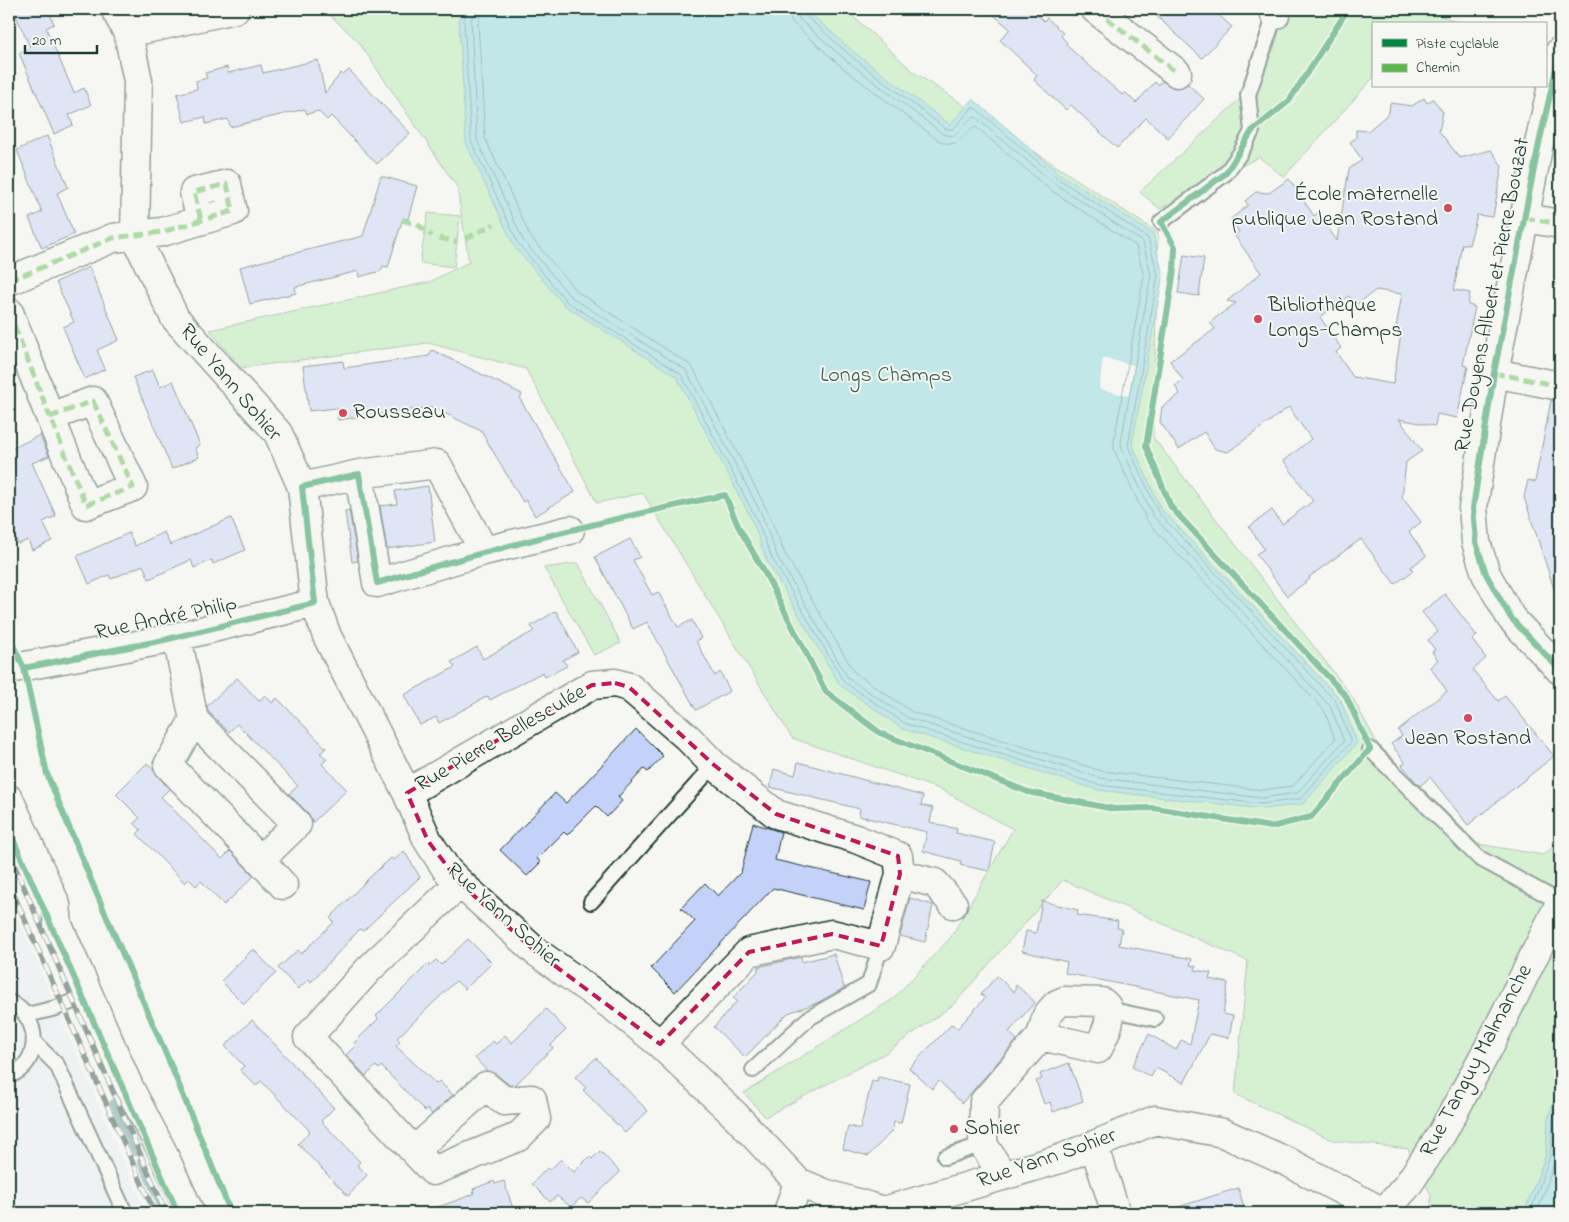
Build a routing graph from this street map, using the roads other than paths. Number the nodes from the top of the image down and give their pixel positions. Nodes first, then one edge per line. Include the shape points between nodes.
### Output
1 (115, 9) edge
2 (234, 9) edge
3 (1095, 9) edge
4 (1276, 12) edge
5 (128, 33) junction
6 (1560, 51) edge
7 (1177, 73) dead end
8 (1525, 218) junction
9 (201, 220) dead end
10 (1161, 222) dead end
11 (1560, 224) edge
12 (135, 236) junction
13 (9, 281) edge
14 (9, 312) edge
15 (1494, 373) junction
16 (1560, 386) edge
17 (50, 417) dead end
18 (358, 474) junction
19 (302, 487) junction
20 (570, 530) dead end
21 (484, 551) junction
22 (315, 603) junction
23 (177, 637) junction
24 (9, 669) edge
25 (1560, 670) edge
26 (194, 720) junction
27 (1370, 749) dead end
28 (714, 765) junction
29 (407, 794) junction
30 (9, 802) edge
31 (260, 860) junction
32 (900, 874) junction
33 (460, 883) junction
34 (283, 885) dead end
35 (591, 902) dead end
36 (1560, 902) edge
37 (953, 904) dead end
38 (56, 905) junction
39 (881, 946) junction
40 (89, 995) junction
41 (9, 1002) edge
42 (1108, 1009) junction
43 (27, 1015) junction
44 (1155, 1019) dead end
45 (1040, 1036) junction
46 (34, 1042) junction
47 (660, 1044) junction
48 (753, 1070) dead end
49 (9, 1076) edge
50 (983, 1144) junction
51 (1094, 1145) junction
52 (161, 1148) junction
53 (414, 1151) dead end
54 (945, 1157) dead end
55 (1004, 1176) junction
56 (798, 1182) junction
57 (125, 1213) edge
58 (190, 1213) edge
59 (788, 1213) edge
60 (1116, 1213) edge
61 (1383, 1213) edge

1 - 5 street, Rue Yann Sohier
2 - 5 street
3 - 7 street
4 - 10 lane via 1248,95 1252,131 1226,174
5 - 12 street, Rue Yann Sohier via 138,81
6 - 8 street, Rue Doyens Albert et Pierre Bouzat
8 - 11 street
8 - 15 street, Rue Doyens Albert et Pierre Bouzat
9 - 12 street
12 - 13 street via 113,238
12 - 19 street, Rue Yann Sohier via 175,318 278,433
14 - 17 street
15 - 16 street
15 - 25 street, Rue Doyens Albert et Pierre Bouzat via 1473,508 1476,542 1486,574 1511,618
18 - 19 street
18 - 21 street via 437,464
18 - 21 street via 377,583
19 - 22 street, Rue Yann Sohier
20 - 21 street
22 - 23 street, Rue André Philip
22 - 29 street, Rue Yann Sohier via 327,636
23 - 24 street, Rue André Philip
23 - 26 street
26 - 31 street via 168,765
26 - 31 street via 297,824
27 - 36 lane via 1479,858
28 - 29 street, Rue Pierre Bellesculée via 629,687 599,683
28 - 32 street, Rue Pierre Bellesculée via 776,814 898,856
28 - 35 lane
29 - 33 street, Rue Yann Sohier via 428,841
30 - 38 street
31 - 34 street
32 - 37 street via 935,883
32 - 39 street
33 - 47 street, Rue Yann Sohier via 535,950
33 - 53 street via 368,970 308,1037
36 - 61 street, Rue Tanguy Malmanche via 1491,1043 1441,1135 1407,1186
38 - 40 street via 58,925
38 - 52 street via 73,918 85,942 144,1080
39 - 47 street via 832,934 749,952
39 - 48 lane via 869,984 809,1018
40 - 43 lane
40 - 52 street via 129,1087
41 - 43 lane
42 - 44 lane
42 - 45 street via 1102,1002 1064,1000 1047,1015
42 - 45 street via 1109,1022 1098,1049
43 - 46 lane
45 - 50 street via 984,1102
46 - 49 lane via 22,1068
46 - 57 lane via 57,1065
47 - 56 street, Rue Yann Sohier via 736,1116
50 - 54 lane
50 - 55 street
51 - 55 street, Rue Yann Sohier
51 - 60 street
51 - 61 street, Rue Yann Sohier via 1155,1120 1223,1133 1290,1163
52 - 58 street
55 - 56 street, Rue Yann Sohier via 884,1210
56 - 59 street

